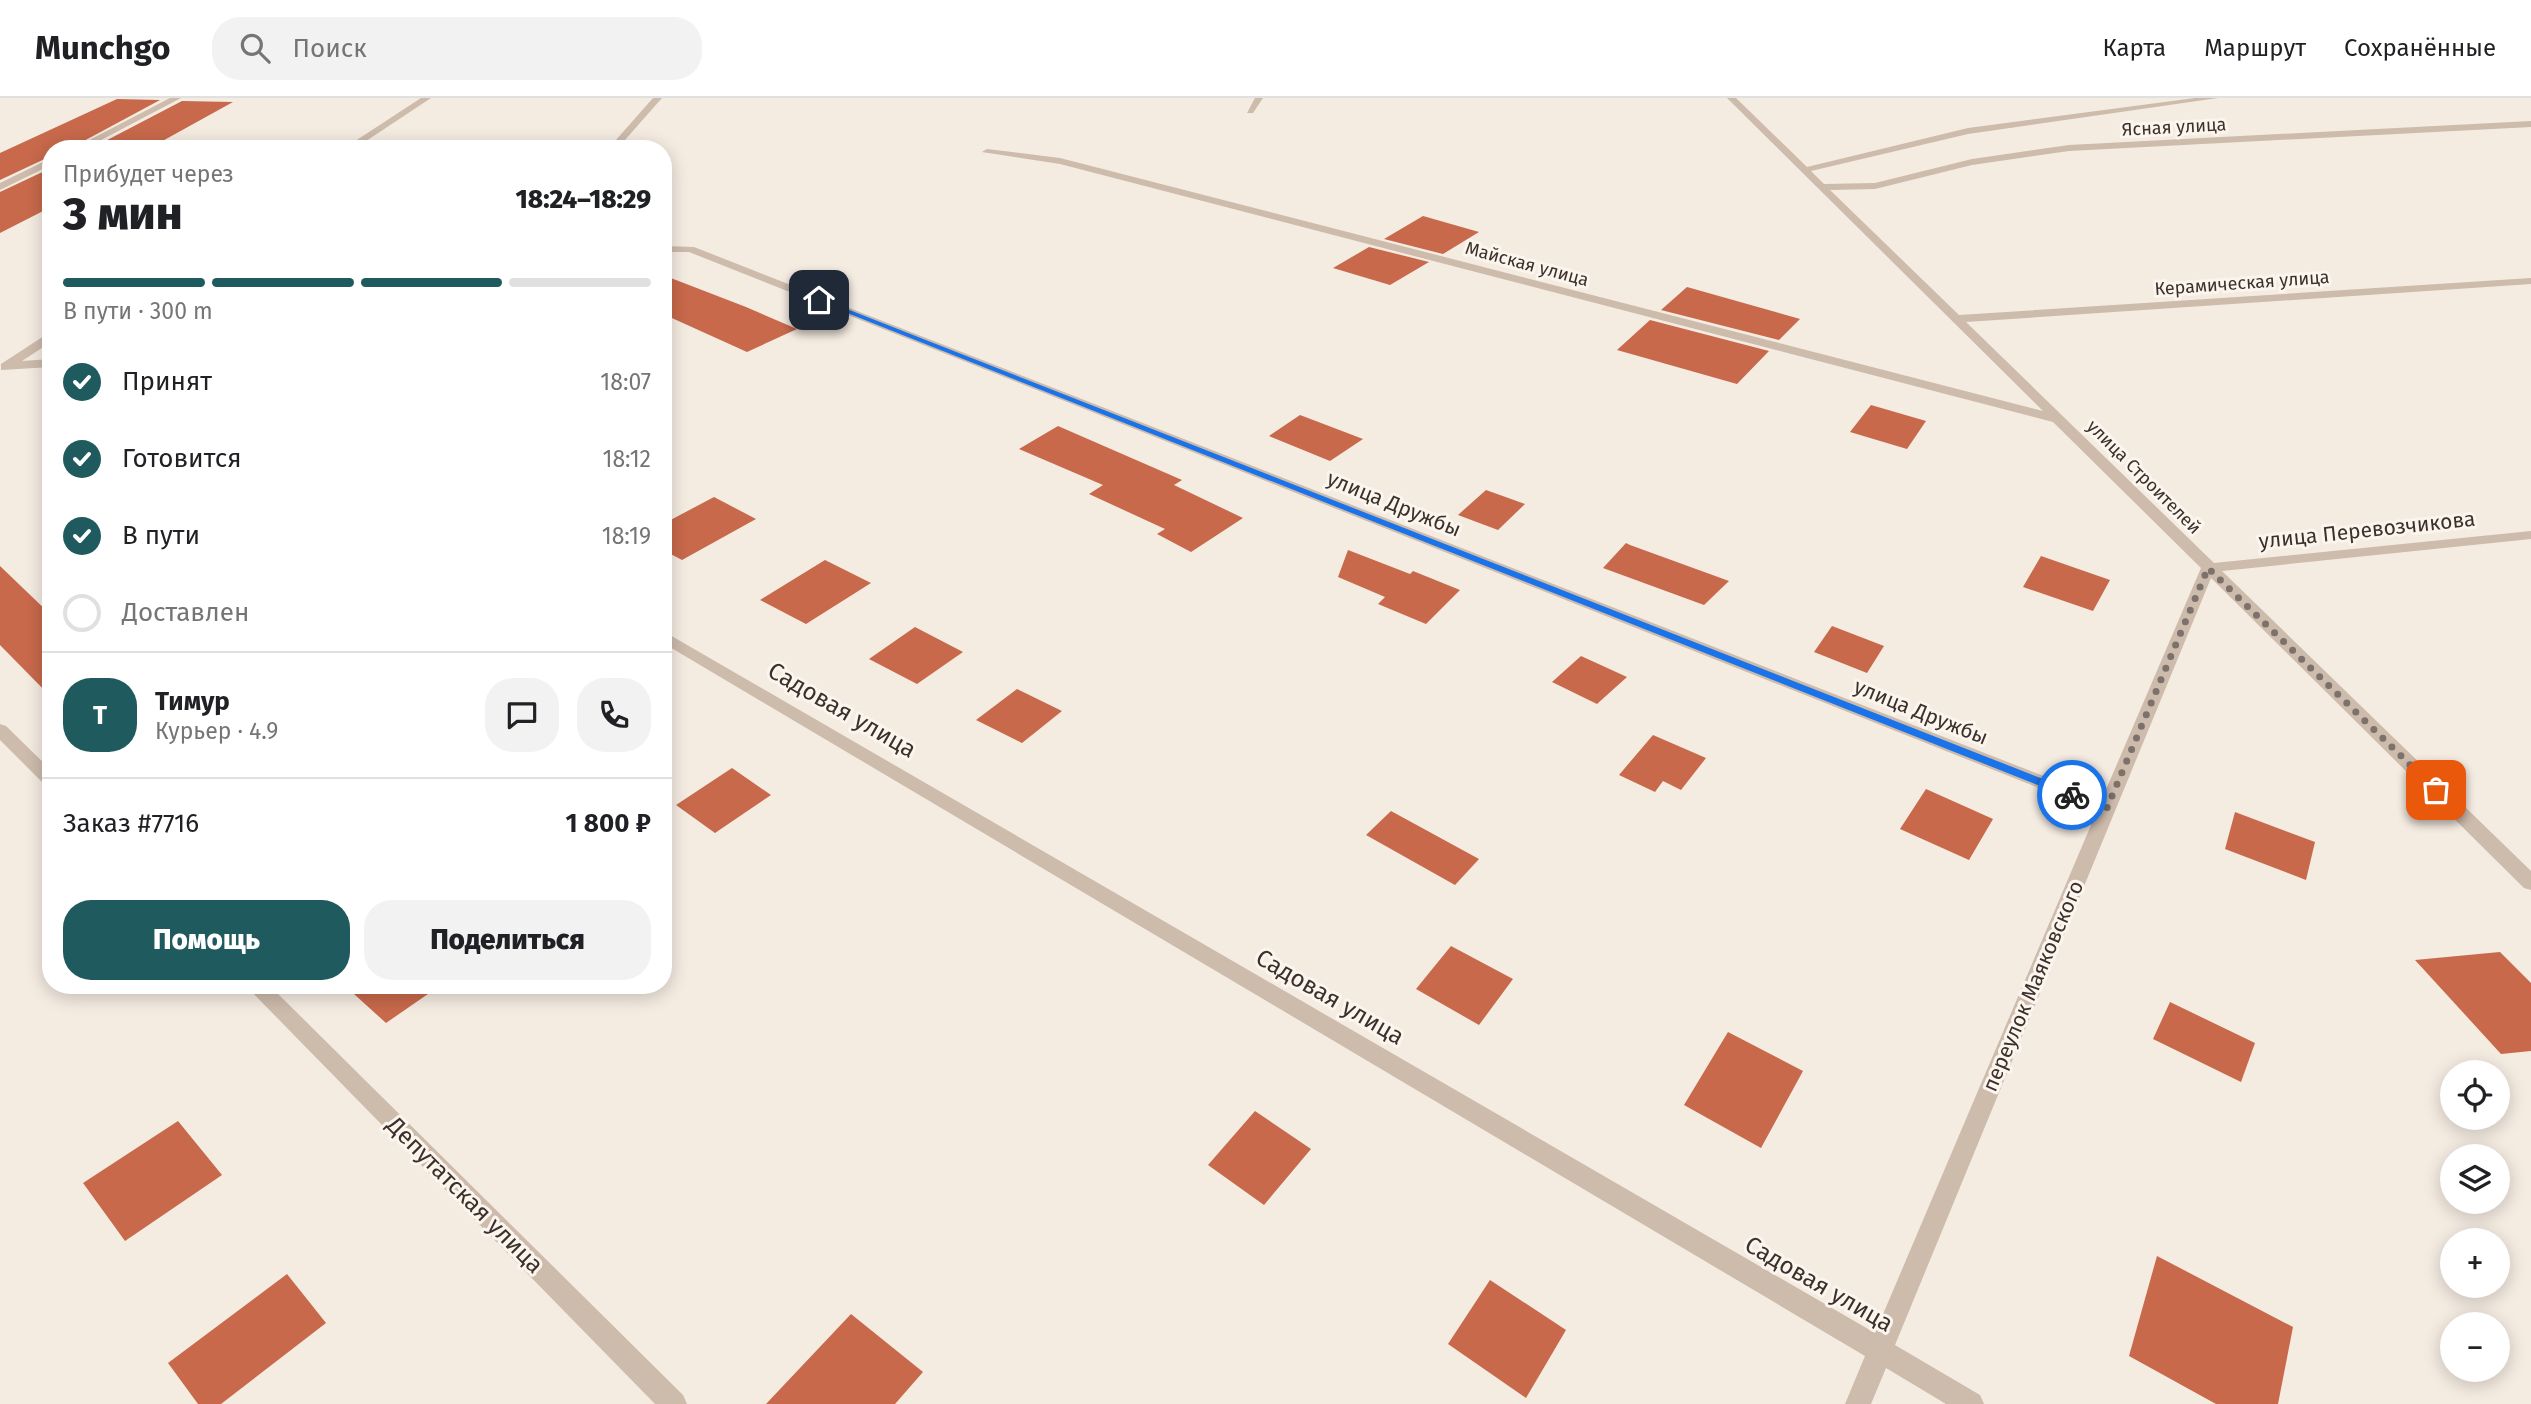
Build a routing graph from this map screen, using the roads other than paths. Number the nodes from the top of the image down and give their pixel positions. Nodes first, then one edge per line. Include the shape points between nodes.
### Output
1 (177, 98) edge
2 (427, 98) edge
3 (658, 98) edge
4 (1259, 98) edge
5 (1731, 98) edge
6 (2214, 98) edge
7 (1250, 111) dead end
8 (2531, 124) edge
9 (94, 140) edge
10 (361, 140) edge
11 (620, 140) edge
12 (987, 152) dead end
13 (42, 166) edge
14 (1805, 170) junction
15 (0, 187) edge
16 (1822, 187) junction
17 (672, 249) edge
18 (2531, 282) edge
19 (1956, 319) junction
20 (42, 343) edge
21 (42, 364) edge
22 (2, 367) edge
23 (2057, 419) junction
24 (2531, 535) edge
25 (2208, 568) junction
26 (672, 641) edge
27 (0, 730) edge
28 (42, 772) edge
29 (2107, 808) junction
30 (2531, 883) edge
31 (264, 994) edge
32 (1880, 1351) junction
33 (674, 1404) edge
34 (1858, 1404) edge
35 (1971, 1404) edge

1 - 9 street
2 - 10 street
3 - 11 street
4 - 7 street
5 - 14 street, улица Строителей
6 - 14 street via 1968,131
8 - 16 street, Ясная улица via 2069,148 1972,162 1875,186
12 - 23 street, Майская улица via 1060,161
13 - 15 street
14 - 16 street, улица Строителей
16 - 19 street, улица Строителей
17 - 29 street, улица Дружбы via 690,249
18 - 19 street, Керамическая улица
19 - 23 street, улица Строителей
20 - 22 street
21 - 22 street
23 - 25 street, улица Строителей
24 - 25 street, улица Перевозчикова
25 - 29 street, переулок Маяковского
25 - 30 street, улица Строителей
26 - 32 street, Садовая улица
27 - 28 street
29 - 32 street, переулок Маяковского
31 - 33 street, Депутатская улица
32 - 34 street, переулок Маяковского
32 - 35 street, Садовая улица

